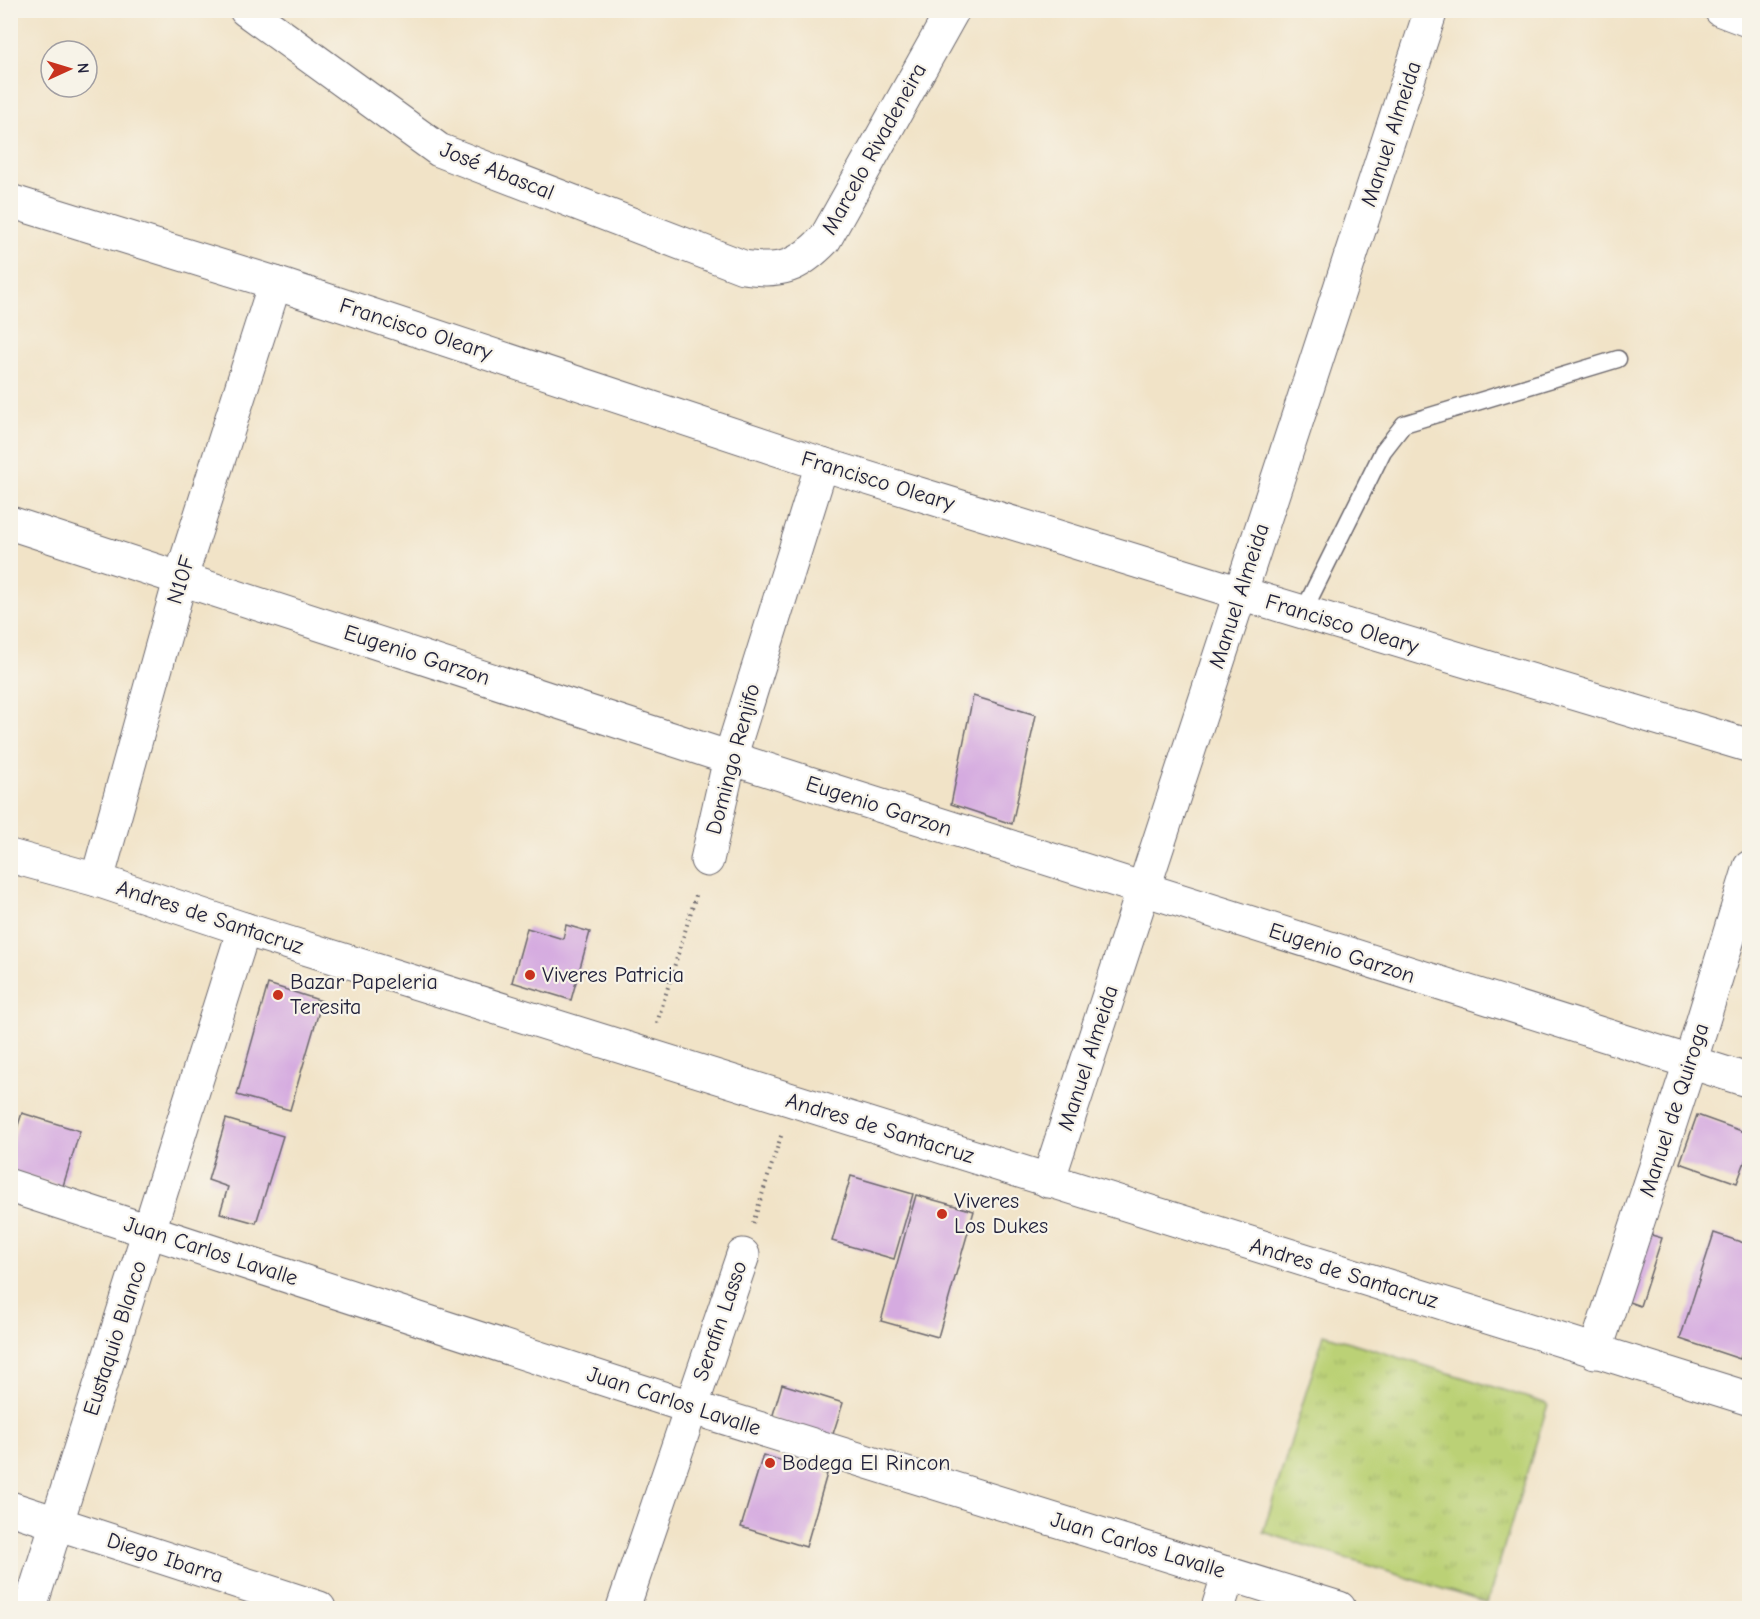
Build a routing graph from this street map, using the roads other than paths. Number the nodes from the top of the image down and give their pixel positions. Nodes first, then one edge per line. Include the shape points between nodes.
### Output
1 (246, 10) edge
2 (953, 10) edge
3 (1431, 10) edge
4 (1721, 10) edge
5 (1749, 21) edge
6 (10, 201) edge
7 (743, 267) joint
8 (275, 283) junction
9 (1618, 359) dead end
10 (822, 464) junction
11 (10, 523) edge
12 (181, 577) junction
13 (1240, 593) junction
14 (1303, 612) junction
15 (1749, 746) edge
16 (730, 758) junction
17 (10, 856) edge
18 (707, 860) road end
19 (1749, 867) edge
20 (97, 880) junction
21 (1143, 890) junction
22 (244, 929) junction
23 (1690, 1063) junction
24 (1749, 1081) edge
25 (1048, 1181) junction
26 (10, 1186) edge
27 (149, 1230) junction
28 (743, 1255) road end
29 (1595, 1352) junction
30 (1749, 1399) edge
31 (690, 1407) junction
32 (10, 1508) edge
33 (57, 1524) junction
34 (1229, 1573) junction
35 (30, 1608) edge
36 (319, 1608) edge
37 (622, 1608) edge
38 (1218, 1608) edge
39 (1339, 1608) edge

1 - 7 street, José Abascal via 439,150
2 - 7 street, Marcelo Rivadeneira via 825,239 809,256 789,267
3 - 13 street, Manuel Almeida
4 - 5 street
6 - 8 street, Francisco Oleary
8 - 10 street, Francisco Oleary
8 - 12 street, N10F
9 - 14 lane via 1404,424 1383,451
10 - 13 street, Francisco Oleary
10 - 16 street, Domingo Renjifo
11 - 12 street, Eugenio Garzon
12 - 16 street, Eugenio Garzon
12 - 20 street, N10F
13 - 14 street, Francisco Oleary
13 - 21 street, Manuel Almeida
14 - 15 street, Francisco Oleary
16 - 18 street, Domingo Renjifo
16 - 21 street, Eugenio Garzon
17 - 20 street, Andres de Santacruz
19 - 23 street, Manuel de Quiroga
20 - 22 street, Andres de Santacruz
21 - 23 street, Eugenio Garzon
21 - 25 street, Manuel Almeida
22 - 25 street, Andres de Santacruz
22 - 27 street, Eustaquio Blanco
23 - 24 street, Eugenio Garzon
23 - 29 street, Manuel de Quiroga
25 - 29 street, Andres de Santacruz
26 - 27 street, Juan Carlos Lavalle
27 - 31 street, Juan Carlos Lavalle
27 - 33 street, Eustaquio Blanco
28 - 31 street, Serafin Lasso
29 - 30 street, Andres de Santacruz
31 - 34 street, Juan Carlos Lavalle
31 - 37 street, Serafin Lasso
32 - 33 street, Diego Ibarra
33 - 35 street, Eustaquio Blanco
33 - 36 street, Diego Ibarra
34 - 38 street
34 - 39 street, Juan Carlos Lavalle

